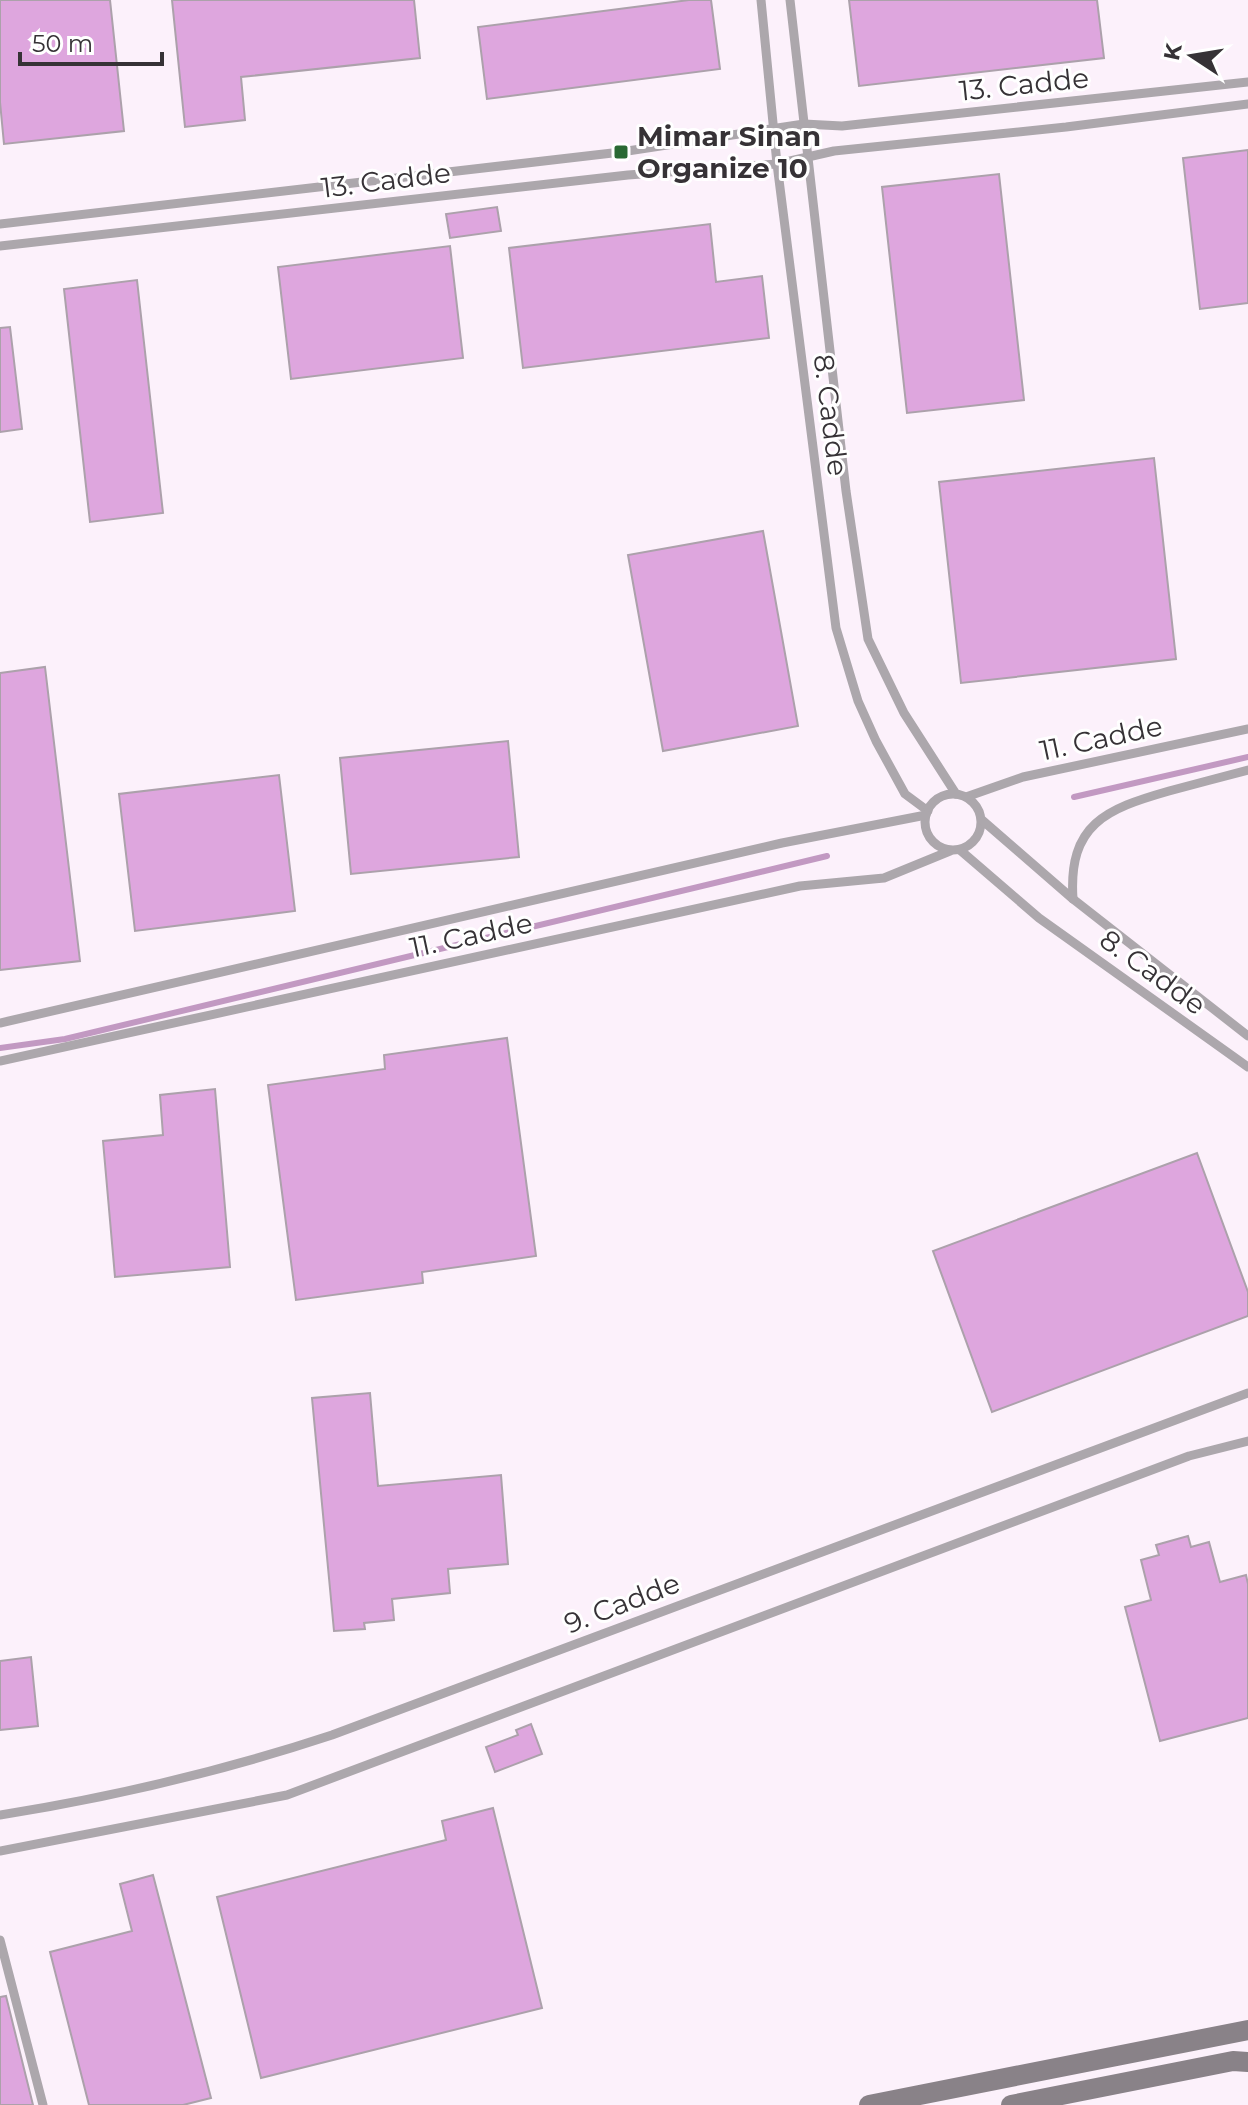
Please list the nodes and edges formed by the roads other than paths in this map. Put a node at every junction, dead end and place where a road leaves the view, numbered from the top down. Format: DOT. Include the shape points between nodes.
graph roads {
  1 [pos="761,0"];
  2 [pos="790,0"];
  3 [pos="1248,82"];
  4 [pos="1248,104"];
  5 [pos="804,124"];
  6 [pos="774,128"];
  7 [pos="808,159"];
  8 [pos="777,164"];
  9 [pos="0,224"];
  10 [pos="0,246"];
  11 [pos="1248,729"];
  12 [pos="1248,770"];
  13 [pos="961,795"];
  14 [pos="927,813"];
  15 [pos="982,820"];
  16 [pos="955,851"];
  17 [pos="1073,899"];
  18 [pos="0,1023"];
  19 [pos="1248,1036"];
  20 [pos="0,1061"];
  21 [pos="1248,1067"];
  22 [pos="1248,1393"];
  23 [pos="1248,1441"];
  24 [pos="0,1815"];
  25 [pos="0,1851"];
  26 [pos="0,1940"];
  27 [pos="1248,2030"];
  28 [pos="1248,2062"];
  29 [pos="43,2105"];
  30 [pos="869,2105"];
  31 [pos="1011,2105"];
  1 -- 6 [label="lane, 8. Cadde"];
  2 -- 5 [label="lane, 8. Cadde"];
  3 -- 5 [label="lane, 13. Cadde" via="842,126"];
  4 -- 7 [label="lane, 13. Cadde" via="834,151"];
  5 -- 6 [label="lane, 13. Cadde"];
  5 -- 7 [label="lane, 8. Cadde"];
  6 -- 8 [label="lane, 8. Cadde"];
  6 -- 9 [label="lane, 13. Cadde" via="621,152"];
  7 -- 8 [label="lane, 13. Cadde"];
  7 -- 13 [label="lane, 8. Cadde" via="868,639 904,713"];
  8 -- 10 [label="lane, 13. Cadde" via="628,175"];
  8 -- 14 [label="lane, 8. Cadde" via="836,628 876,741 905,794"];
  11 -- 13 [label="lane, 11. Cadde"];
  12 -- 17 [label="lane" via="1125,803 1102,816 1079,850"];
  13 -- 14 [label="lane" via="937,799"];
  13 -- 15 [label="lane" via="974,802"];
  14 -- 16 [label="lane" via="925,825 933,843"];
  14 -- 18 [label="lane, 11. Cadde"];
  15 -- 16 [label="lane" via="976,839"];
  15 -- 17 [label="lane, 8. Cadde"];
  16 -- 20 [label="lane, 11. Cadde" via="884,878 800,886"];
  16 -- 21 [label="lane, 8. Cadde" via="1039,918"];
  17 -- 19 [label="lane, 8. Cadde"];
  22 -- 24 [label="lane, 9. Cadde" via="332,1735 199,1776"];
  23 -- 25 [label="lane" via="1189,1456 287,1795"];
  26 -- 29 [label="lane"];
  27 -- 30 [label="street"];
  28 -- 31 [label="street"];
}
